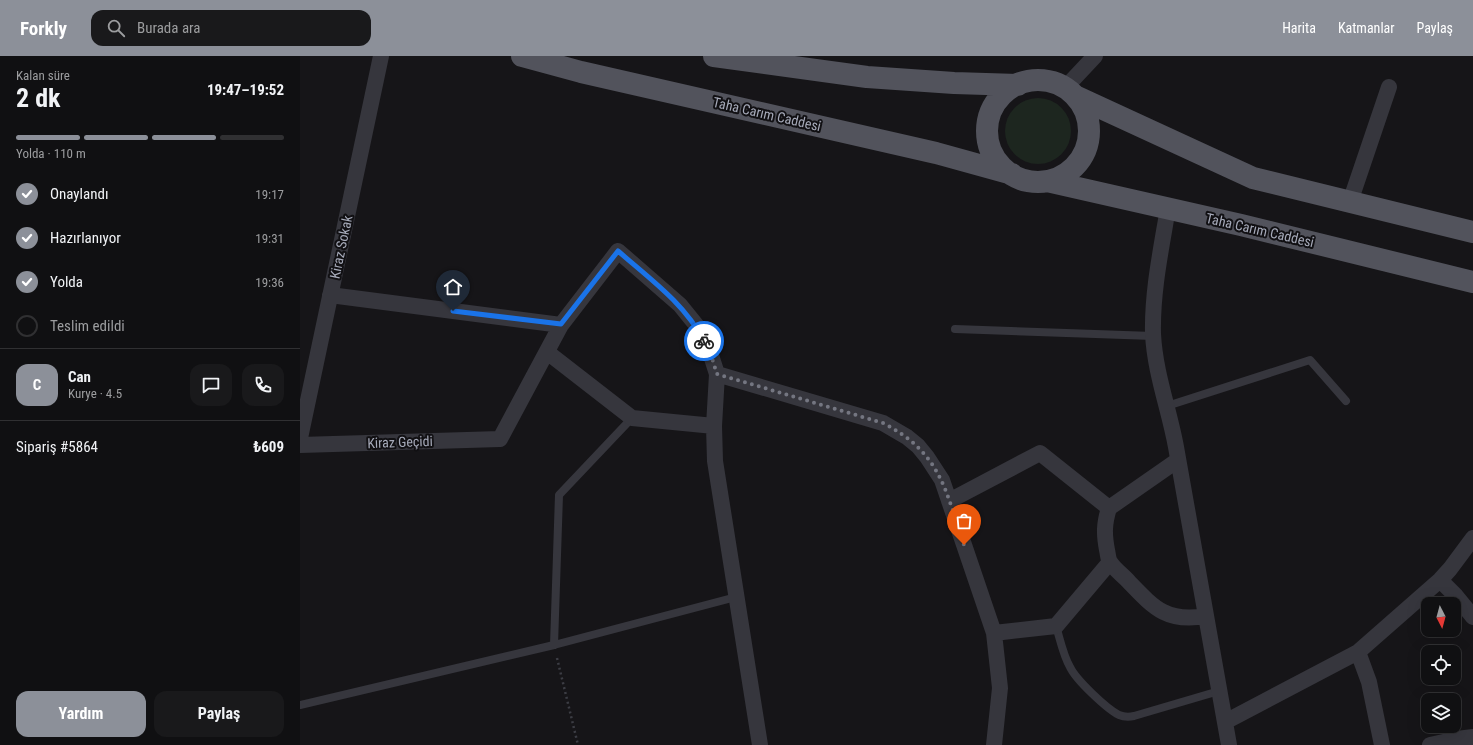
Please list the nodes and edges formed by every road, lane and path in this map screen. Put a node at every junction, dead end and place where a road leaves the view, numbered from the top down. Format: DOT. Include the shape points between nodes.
graph roads {
  1 [pos="381,56"];
  2 [pos="522,56"];
  3 [pos="714,56"];
  4 [pos="1095,56"];
  5 [pos="1018,85"];
  6 [pos="1389,87"];
  7 [pos="1070,92"];
  8 [pos="1012,174"];
  9 [pos="1047,181"];
  10 [pos="1350,202"];
  11 [pos="1168,208"];
  12 [pos="1473,232"];
  13 [pos="1473,282"];
  14 [pos="330,295"];
  15 [pos="561,324"];
  16 [pos="955,329"];
  17 [pos="1153,336"];
  18 [pos="547,352"];
  19 [pos="717,374"];
  20 [pos="1346,401"];
  21 [pos="1167,406"];
  22 [pos="632,418"];
  23 [pos="714,426"];
  24 [pos="300,438"];
  25 [pos="300,445"];
  26 [pos="1178,460"];
  27 [pos="949,501"];
  28 [pos="1109,508"];
  29 [pos="1473,538"];
  30 [pos="1110,562"];
  31 [pos="1440,580"];
  32 [pos="736,597"];
  33 [pos="1206,616"];
  34 [pos="1473,616"];
  35 [pos="1056,626"];
  36 [pos="994,633"];
  37 [pos="554,646"];
  38 [pos="1358,652"];
  39 [pos="1219,690"];
  40 [pos="300,705"];
  41 [pos="1225,722"];
  42 [pos="1473,737"];
  43 [pos="578,745"];
  44 [pos="760,745"];
  45 [pos="994,745"];
  46 [pos="1229,745"];
  47 [pos="1382,745"];
  48 [pos="1430,745"];
  1 -- 14 [label="street, Kiraz Sokak"];
  2 -- 8 [label="main road, Taha Carım Caddesi" via="581,72 936,153"];
  3 -- 5 [label="main road" via="867,77"];
  4 -- 7 [label="street"];
  5 -- 7 [label="main road" via="1042,81 1054,83"];
  5 -- 8 [label="main road" via="999,99 988,121 990,146 1002,166"];
  6 -- 10 [label="street"];
  7 -- 9 [label="main road" via="1082,105 1087,117 1088,141 1081,158 1069,171 1059,178"];
  7 -- 10 [label="main road" via="1253,178"];
  8 -- 9 [label="main road" via="1023,180"];
  9 -- 11 [label="main road, Taha Carım Caddesi"];
  10 -- 12 [label="main road"];
  11 -- 13 [label="main road, Taha Carım Caddesi"];
  11 -- 17 [label="street" via="1156,277"];
  14 -- 15 [label="street"];
  14 -- 24 [label="street, Kiraz Sokak"];
  15 -- 18 [label="street"];
  15 -- 19 [label="street" via="618,251 680,305 700,332"];
  16 -- 17 [label="lane"];
  17 -- 21 [label="street" via="1158,374"];
  18 -- 22 [label="street"];
  18 -- 25 [label="street, Kiraz Geçidi" via="500,439"];
  19 -- 23 [label="street"];
  19 -- 27 [label="street" via="883,423 896,430 928,456 942,480"];
  20 -- 21 [label="lane" via="1310,360"];
  21 -- 26 [label="street"];
  22 -- 23 [label="street"];
  22 -- 37 [label="lane" via="559,495"];
  23 -- 32 [label="street" via="715,461"];
  26 -- 28 [label="street"];
  26 -- 33 [label="street"];
  27 -- 28 [label="street" via="1040,453"];
  27 -- 36 [label="street"];
  28 -- 30 [label="street" via="1104,536"];
  29 -- 31 [label="street"];
  30 -- 33 [label="street" via="1162,612 1185,618"];
  30 -- 35 [label="street"];
  31 -- 34 [label="street"];
  31 -- 38 [label="street"];
  32 -- 37 [label="lane"];
  32 -- 44 [label="street"];
  33 -- 39 [label="street"];
  35 -- 36 [label="street"];
  35 -- 39 [label="lane" via="1067,661 1076,677 1119,715 1134,716"];
  36 -- 45 [label="street" via="1000,688"];
  37 -- 40 [label="lane"];
  37 -- 43 [label="path"];
  38 -- 41 [label="street"];
  38 -- 47 [label="street" via="1370,682"];
  39 -- 41 [label="street"];
  41 -- 46 [label="street"];
  42 -- 48 [label="street"];
}
